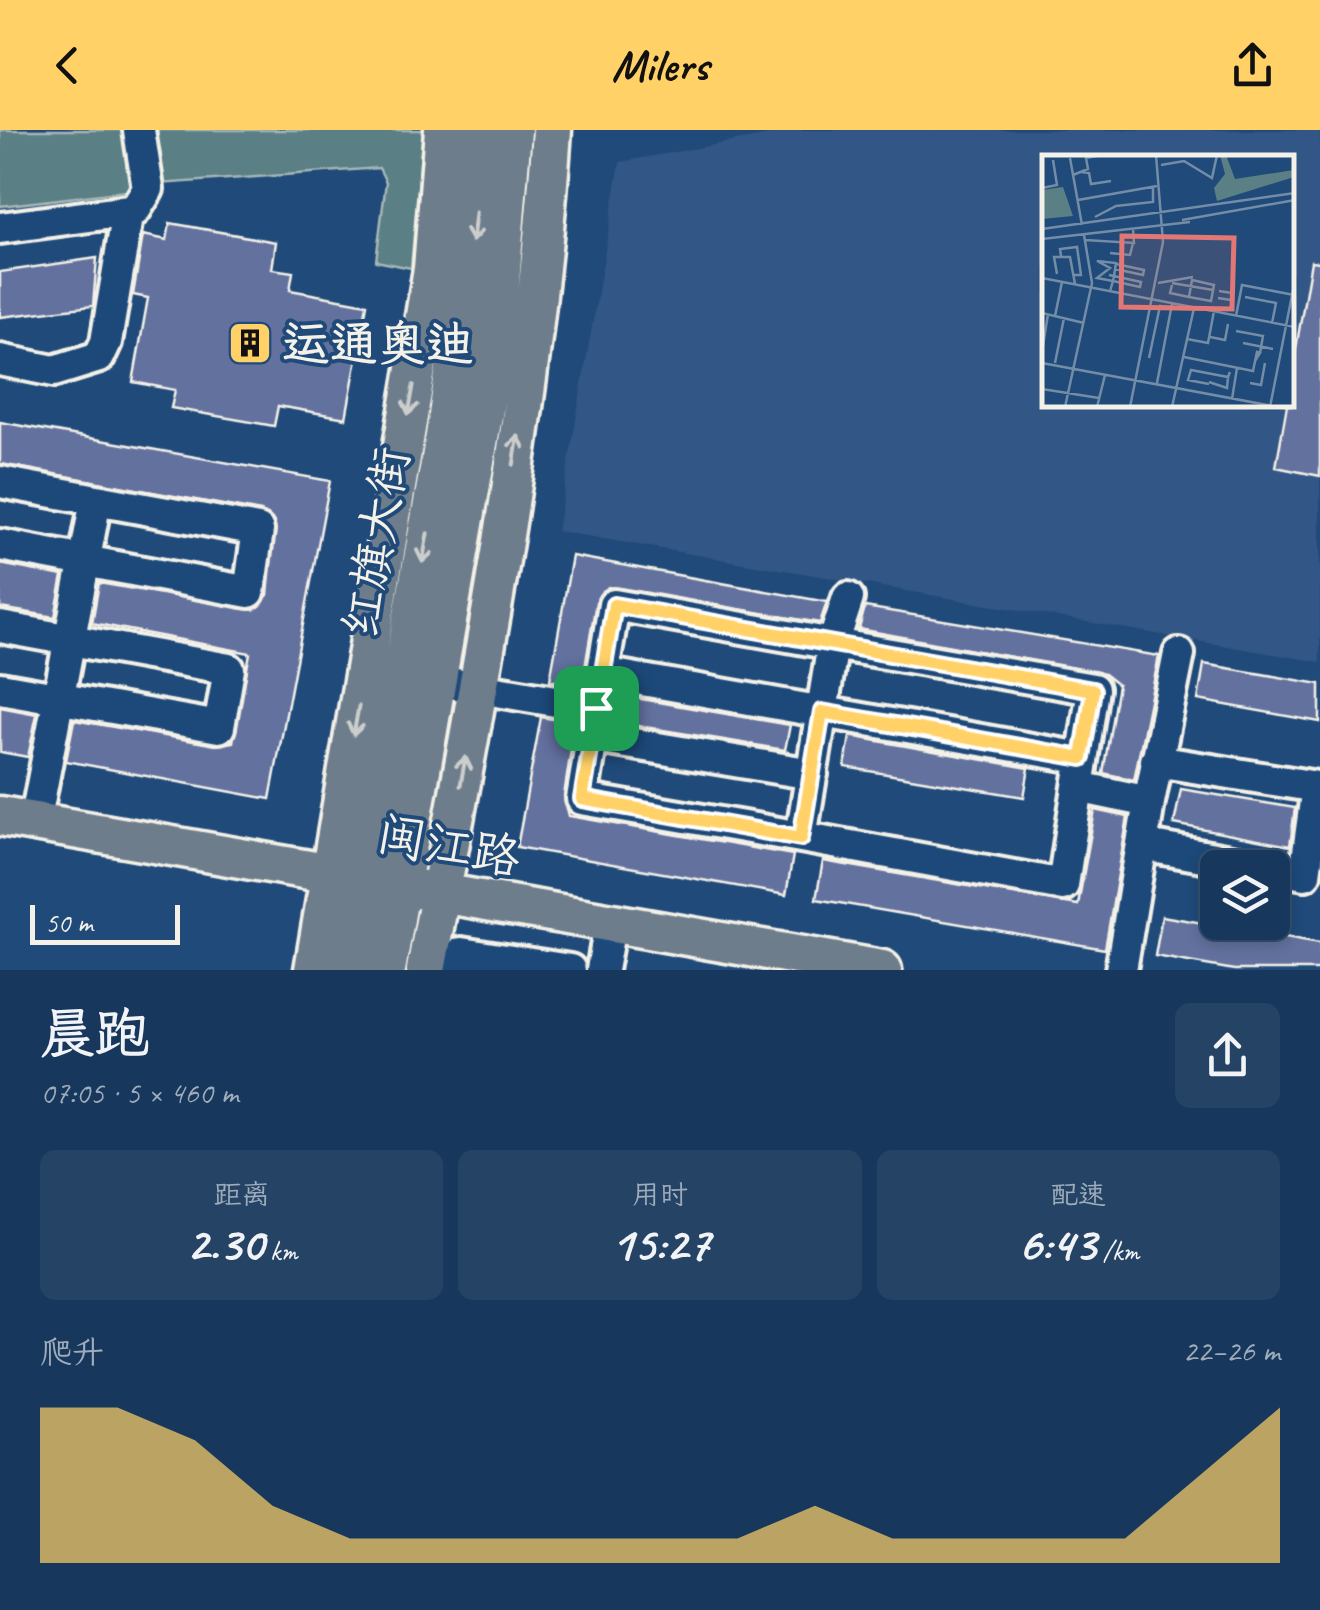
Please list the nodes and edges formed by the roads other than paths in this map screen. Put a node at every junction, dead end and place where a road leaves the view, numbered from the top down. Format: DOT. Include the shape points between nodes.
graph roads {
  1 [pos="139,130"];
  2 [pos="444,130"];
  3 [pos="481,130"];
  4 [pos="512,130"];
  5 [pos="552,130"];
  6 [pos="128,211"];
  7 [pos="0,228"];
  8 [pos="0,360"];
  9 [pos="0,482"];
  10 [pos="96,500"];
  11 [pos="0,545"];
  12 [pos="84,561"];
  13 [pos="848,598"];
  14 [pos="0,627"];
  15 [pos="70,640"];
  16 [pos="833,644"];
  17 [pos="1179,654"];
  18 [pos="603,673"];
  19 [pos="438,681"];
  20 [pos="0,688"];
  21 [pos="478,689"];
  22 [pos="58,698"];
  23 [pos="822,712"];
  24 [pos="594,723"];
  25 [pos="1156,761"];
  26 [pos="1080,773"];
  27 [pos="812,774"];
  28 [pos="1149,802"];
  29 [pos="18,820"];
  30 [pos="801,838"];
  31 [pos="0,839"];
  32 [pos="1142,845"];
  33 [pos="1200,855"];
  34 [pos="1290,872"];
  35 [pos="364,891"];
  36 [pos="439,904"];
  37 [pos="606,946"];
  38 [pos="867,969"];
  39 [pos="314,970"];
  40 [pos="350,970"];
  41 [pos="386,970"];
  42 [pos="426,970"];
  43 [pos="458,970"];
  44 [pos="570,970"];
  45 [pos="756,970"];
  46 [pos="1121,970"];
  1 -- 6 [label="street" via="148,189 136,210"];
  2 -- 35 [label="main road, 红旗大街, one-way"];
  3 -- 35 [label="main road, 红旗大街, one-way" via="466,301"];
  4 -- 19 [label="main road, 红旗大街" via="495,346"];
  21 -- 5 [label="main road, one-way" via="532,348"];
  6 -- 7 [label="street"];
  6 -- 8 [label="street" via="99,358 54,371"];
  9 -- 10 [label="street"];
  10 -- 12 [label="street"];
  10 -- 12 [label="street" via="258,530 249,592"];
  11 -- 12 [label="street"];
  12 -- 15 [label="street"];
  13 -- 16 [label="street"];
  14 -- 15 [label="street"];
  15 -- 22 [label="street"];
  15 -- 22 [label="street" via="228,668 220,727"];
  16 -- 18 [label="street" via="614,605"];
  16 -- 23 [label="street"];
  16 -- 26 [label="street" via="1093,690"];
  17 -- 25 [label="street"];
  18 -- 23 [label="street"];
  18 -- 24 [label="street"];
  19 -- 21 [label="street"];
  19 -- 35 [label="main road, 红旗大街"];
  20 -- 22 [label="street"];
  21 -- 24 [label="street"];
  36 -- 21 [label="main road, one-way"];
  22 -- 29 [label="street"];
  23 -- 26 [label="street"];
  23 -- 27 [label="street"];
  24 -- 27 [label="street"];
  24 -- 30 [label="street" via="582,799"];
  25 -- 28 [label="street"];
  25 -- 34 [label="street" via="1318,788 1304,874"];
  26 -- 28 [label="street"];
  26 -- 30 [label="street" via="1063,886"];
  27 -- 30 [label="street"];
  28 -- 32 [label="street"];
  29 -- 35 [label="main road, 闽江路"];
  31 -- 35 [label="main road, 闽江路"];
  32 -- 33 [label="street"];
  32 -- 46 [label="street"];
  35 -- 36 [label="main road, 闽江路"];
  35 -- 39 [label="main road, 红旗大街"];
  35 -- 40 [label="main road, 红旗大街"];
  35 -- 41 [label="main road, 红旗大街"];
  36 -- 37 [label="main road, 闽江路"];
  36 -- 42 [label="main road"];
  37 -- 38 [label="main road, 闽江路"];
  37 -- 45 [label="main road, 闽江路"];
  43 -- 44 [label="street" via="462,953"];
}
